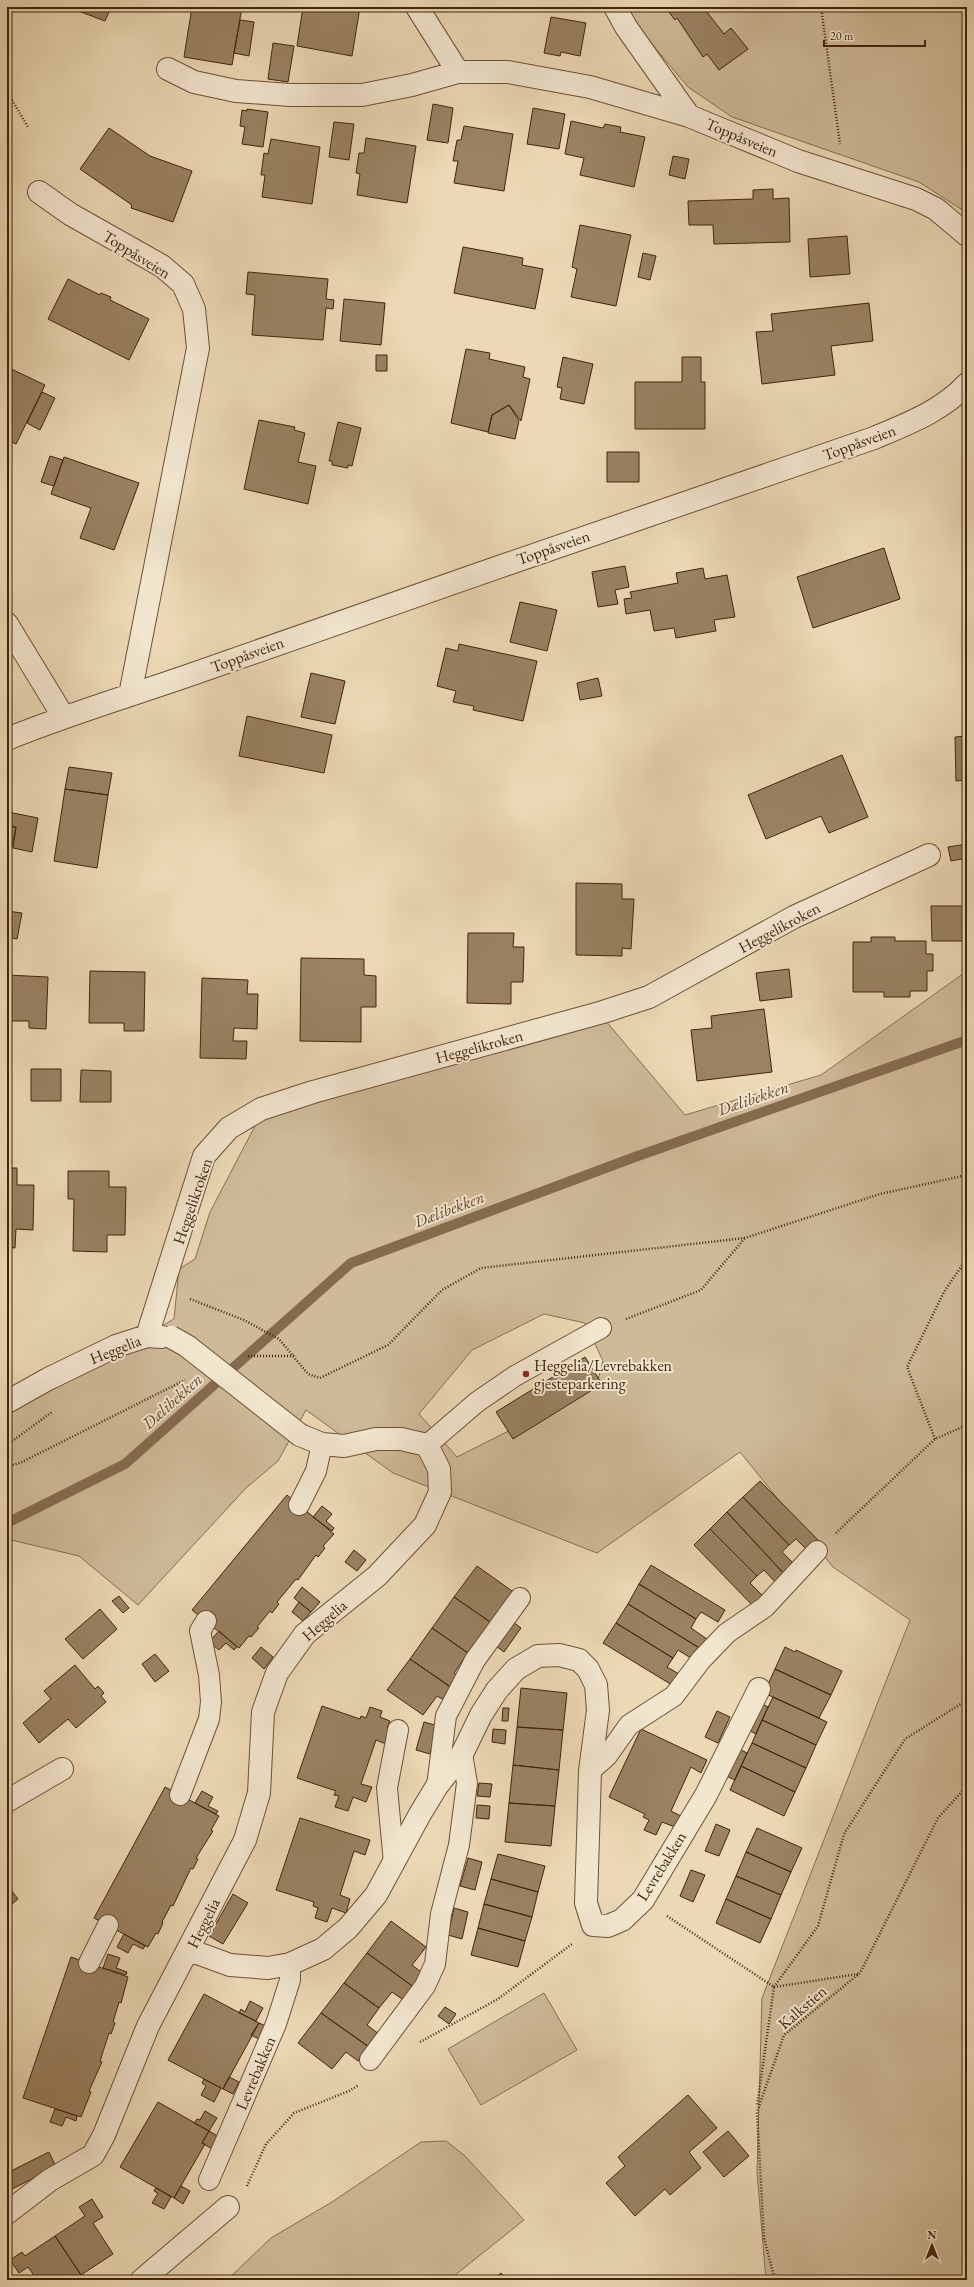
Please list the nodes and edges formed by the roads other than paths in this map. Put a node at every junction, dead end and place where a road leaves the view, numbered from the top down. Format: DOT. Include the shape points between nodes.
graph roads {
  1 [pos="417,7"];
  2 [pos="615,7"];
  3 [pos="168,68"];
  4 [pos="458,72"];
  5 [pos="689,116"];
  6 [pos="39,192"];
  7 [pos="967,235"];
  8 [pos="967,384"];
  9 [pos="7,624"];
  10 [pos="130,695"];
  11 [pos="63,716"];
  12 [pos="7,739"];
  13 [pos="929,855"];
  14 [pos="601,1328"];
  15 [pos="147,1336"];
  16 [pos="7,1402"];
  17 [pos="322,1444"];
  18 [pos="427,1445"];
  19 [pos="299,1505"];
  20 [pos="817,1551"];
  21 [pos="520,1598"];
  22 [pos="206,1620"];
  23 [pos="759,1689"];
  24 [pos="398,1730"];
  25 [pos="462,1754"];
  26 [pos="62,1769"];
  27 [pos="590,1771"];
  28 [pos="437,1786"];
  29 [pos="180,1795"];
  30 [pos="7,1801"];
  31 [pos="394,1863"];
  32 [pos="108,1925"];
  33 [pos="189,1950"];
  34 [pos="89,1963"];
  35 [pos="290,1964"];
  36 [pos="370,2060"];
  37 [pos="209,2180"];
  38 [pos="228,2207"];
  39 [pos="7,2213"];
  40 [pos="142,2280"];
  1 -- 4 [label="street"];
  2 -- 5 [label="street, Toppåsveien" via="626,27"];
  3 -- 4 [label="street, Toppåsveien" via="194,82 236,91 290,95 362,94 412,85"];
  4 -- 5 [label="street, Toppåsveien" via="508,72 590,87"];
  5 -- 7 [label="street, Toppåsveien" via="798,161 916,198 936,209"];
  6 -- 10 [label="street, Toppåsveien" via="70,214 162,266 183,284 194,309 198,348"];
  8 -- 10 [label="street, Toppåsveien" via="956,395 919,419 874,438 360,613"];
  9 -- 11 [label="street"];
  10 -- 11 [label="street, Toppåsveien"];
  11 -- 12 [label="street, Toppåsveien"];
  13 -- 15 [label="street, Heggelikroken" via="794,917 649,997 313,1092 261,1109 229,1128 204,1156"];
  14 -- 18 [label="lane" via="515,1376 477,1402"];
  15 -- 16 [label="street, Heggelia" via="109,1349"];
  15 -- 17 [label="street, Heggelia, bridge" via="171,1337 187,1346 300,1435"];
  17 -- 18 [label="street, Heggelia" via="344,1446 376,1438 401,1438"];
  17 -- 19 [label="lane" via="316,1471"];
  18 -- 33 [label="street, Heggelia" via="438,1469 440,1492 425,1525 377,1576 305,1634 277,1672 263,1712 259,1793 245,1840"];
  20 -- 27 [label="lane" via="765,1607 727,1633 701,1660 674,1696 629,1725 607,1756"];
  21 -- 28 [label="lane" via="475,1660 446,1716"];
  22 -- 29 [label="lane" via="200,1631 212,1702 209,1719"];
  23 -- 27 [label="street, Levrebakken" via="706,1795 643,1900 622,1920 608,1926 593,1925 586,1903"];
  24 -- 31 [label="lane" via="387,1788"];
  25 -- 27 [label="street" via="497,1690 516,1669 538,1656 559,1655 579,1660 588,1669 596,1685 598,1710"];
  25 -- 28 [label="street"];
  25 -- 36 [label="lane" via="467,1783 459,1846 441,1914 435,1964 426,1986"];
  26 -- 30 [label="street"];
  28 -- 31 [label="street"];
  31 -- 35 [label="street" via="376,1895 348,1928 323,1949"];
  32 -- 34 [label="lane"];
  33 -- 35 [label="street" via="230,1965 268,1968"];
  33 -- 39 [label="street, Heggelia" via="148,2026 104,2135 92,2155 50,2180"];
  35 -- 37 [label="lane, Levrebakken" via="290,1980 276,2024"];
  38 -- 40 [label="street"];
}
